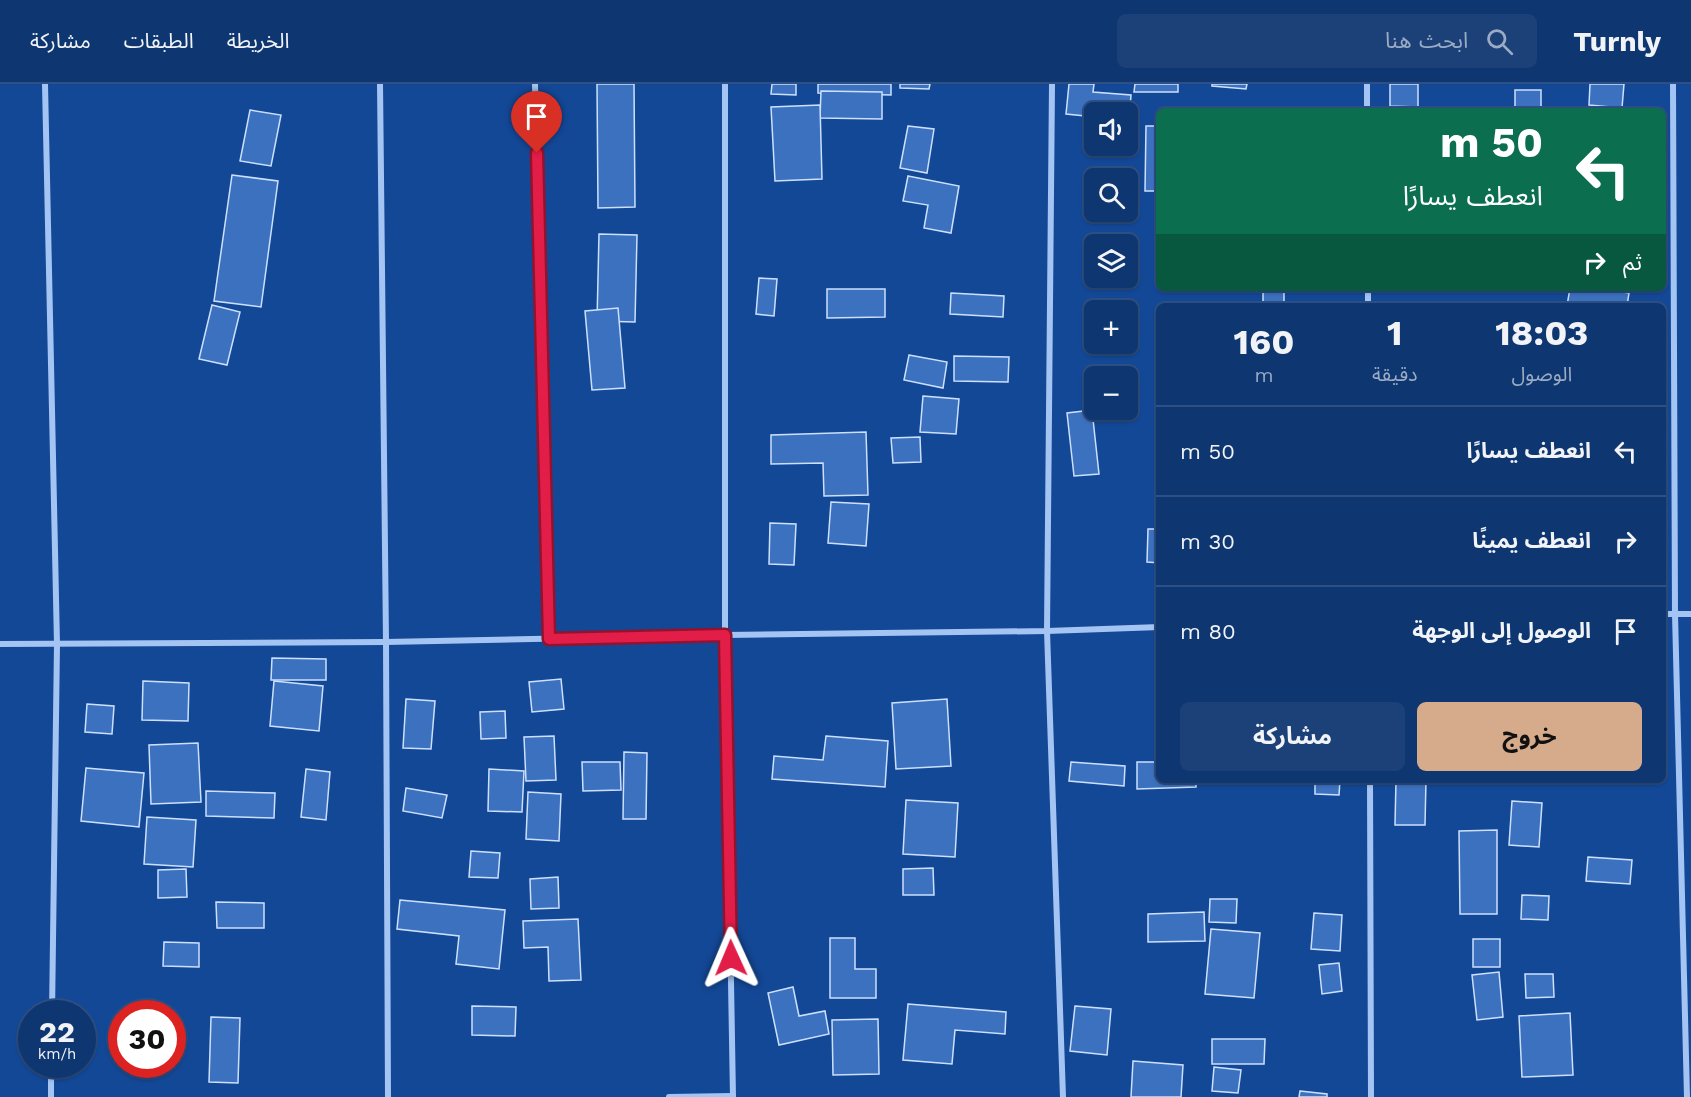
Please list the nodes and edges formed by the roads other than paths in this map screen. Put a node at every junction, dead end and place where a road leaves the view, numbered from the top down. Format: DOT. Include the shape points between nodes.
graph roads {
  1 [pos="45,84"];
  2 [pos="380,84"];
  3 [pos="535,84"];
  4 [pos="725,84"];
  5 [pos="1052,84"];
  6 [pos="1367,84"];
  7 [pos="1673,84"];
  8 [pos="1367,108"];
  9 [pos="1666,614"];
  10 [pos="1675,614"];
  11 [pos="1691,614"];
  12 [pos="1156,627"];
  13 [pos="1047,631"];
  14 [pos="725,635"];
  15 [pos="549,639"];
  16 [pos="386,642"];
  17 [pos="0,644"];
  18 [pos="57,644"];
  19 [pos="1370,783"];
  20 [pos="52,1000"];
  21 [pos="51,1078"];
  22 [pos="51,1097"];
  23 [pos="387,1097"];
  24 [pos="669,1097"];
  25 [pos="733,1097"];
  26 [pos="1063,1097"];
  27 [pos="1371,1097"];
  28 [pos="1687,1097"];
  1 -- 18 [label="street"];
  2 -- 16 [label="street"];
  3 -- 15 [label="street"];
  4 -- 14 [label="street"];
  5 -- 13 [label="street"];
  6 -- 8 [label="street"];
  7 -- 10 [label="street"];
  9 -- 10 [label="street"];
  10 -- 11 [label="street"];
  10 -- 28 [label="street"];
  12 -- 13 [label="street"];
  13 -- 14 [label="street"];
  13 -- 26 [label="street"];
  14 -- 15 [label="street"];
  14 -- 25 [label="street"];
  15 -- 16 [label="street"];
  16 -- 18 [label="street"];
  16 -- 23 [label="street"];
  17 -- 18 [label="street"];
  18 -- 20 [label="street"];
  19 -- 27 [label="street"];
  21 -- 22 [label="street"];
  24 -- 25 [label="street"];
}
